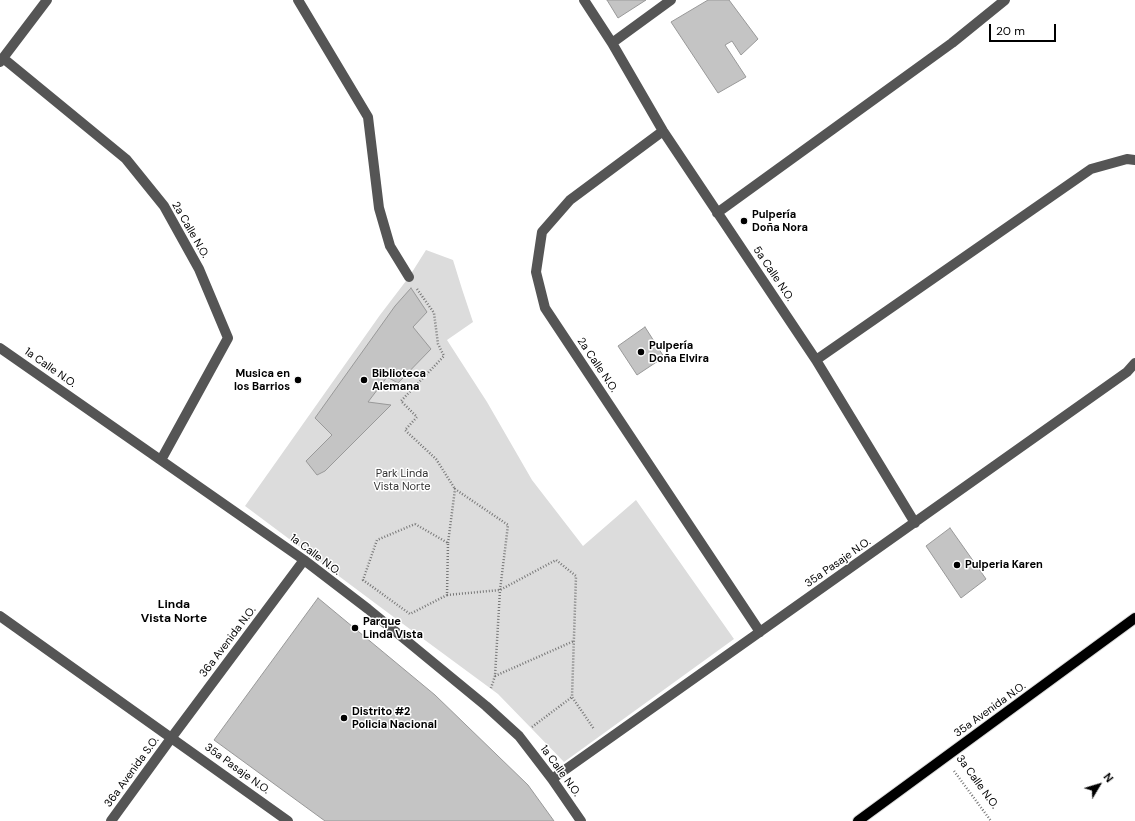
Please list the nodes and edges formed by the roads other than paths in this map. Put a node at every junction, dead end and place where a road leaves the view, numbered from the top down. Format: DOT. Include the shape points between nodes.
graph roads {
  1 [pos="47,0"];
  2 [pos="298,0"];
  3 [pos="584,0"];
  4 [pos="671,0"];
  5 [pos="1006,0"];
  6 [pos="612,43"];
  7 [pos="1,60"];
  8 [pos="663,131"];
  9 [pos="1135,160"];
  10 [pos="718,213"];
  11 [pos="409,277"];
  12 [pos="0,348"];
  13 [pos="816,360"];
  14 [pos="1135,363"];
  15 [pos="161,460"];
  16 [pos="915,523"];
  17 [pos="304,560"];
  18 [pos="0,616"];
  19 [pos="1135,618"];
  20 [pos="760,632"];
  21 [pos="172,738"];
  22 [pos="552,780"];
  23 [pos="112,821"];
  24 [pos="288,821"];
  25 [pos="581,821"];
  26 [pos="858,821"];
  1 -- 7 [label="street"];
  2 -- 11 [label="street" via="368,117 379,208 390,246"];
  3 -- 6 [label="street, 5a Calle N.O."];
  4 -- 6 [label="street"];
  5 -- 10 [label="street" via="952,43"];
  6 -- 8 [label="street, 5a Calle N.O."];
  7 -- 15 [label="street, 2a Calle N.O." via="126,159 164,206 199,269 228,338"];
  8 -- 10 [label="street, 5a Calle N.O."];
  8 -- 20 [label="street, 2a Calle N.O." via="570,200 542,232 536,272 545,308"];
  9 -- 13 [label="street" via="1127,159 1091,169"];
  10 -- 13 [label="street, 5a Calle N.O."];
  12 -- 15 [label="street, 1a Calle N.O."];
  13 -- 16 [label="street, 5a Calle N.O."];
  14 -- 16 [label="street, 35a Pasaje N.O." via="1127,372"];
  15 -- 17 [label="street, 1a Calle N.O."];
  16 -- 20 [label="street, 35a Pasaje N.O."];
  17 -- 21 [label="street, 36a Avenida N.O."];
  17 -- 22 [label="street, 1a Calle N.O." via="486,706 519,736"];
  18 -- 21 [label="street, 35a Pasaje N.O."];
  19 -- 26 [label="main road, 35a Avenida N.O."];
  20 -- 22 [label="street, 35a Pasaje N.O."];
  21 -- 23 [label="street, 36a Avenida S.O."];
  21 -- 24 [label="street, 35a Pasaje N.O."];
  22 -- 25 [label="street, 1a Calle N.O."];
}
